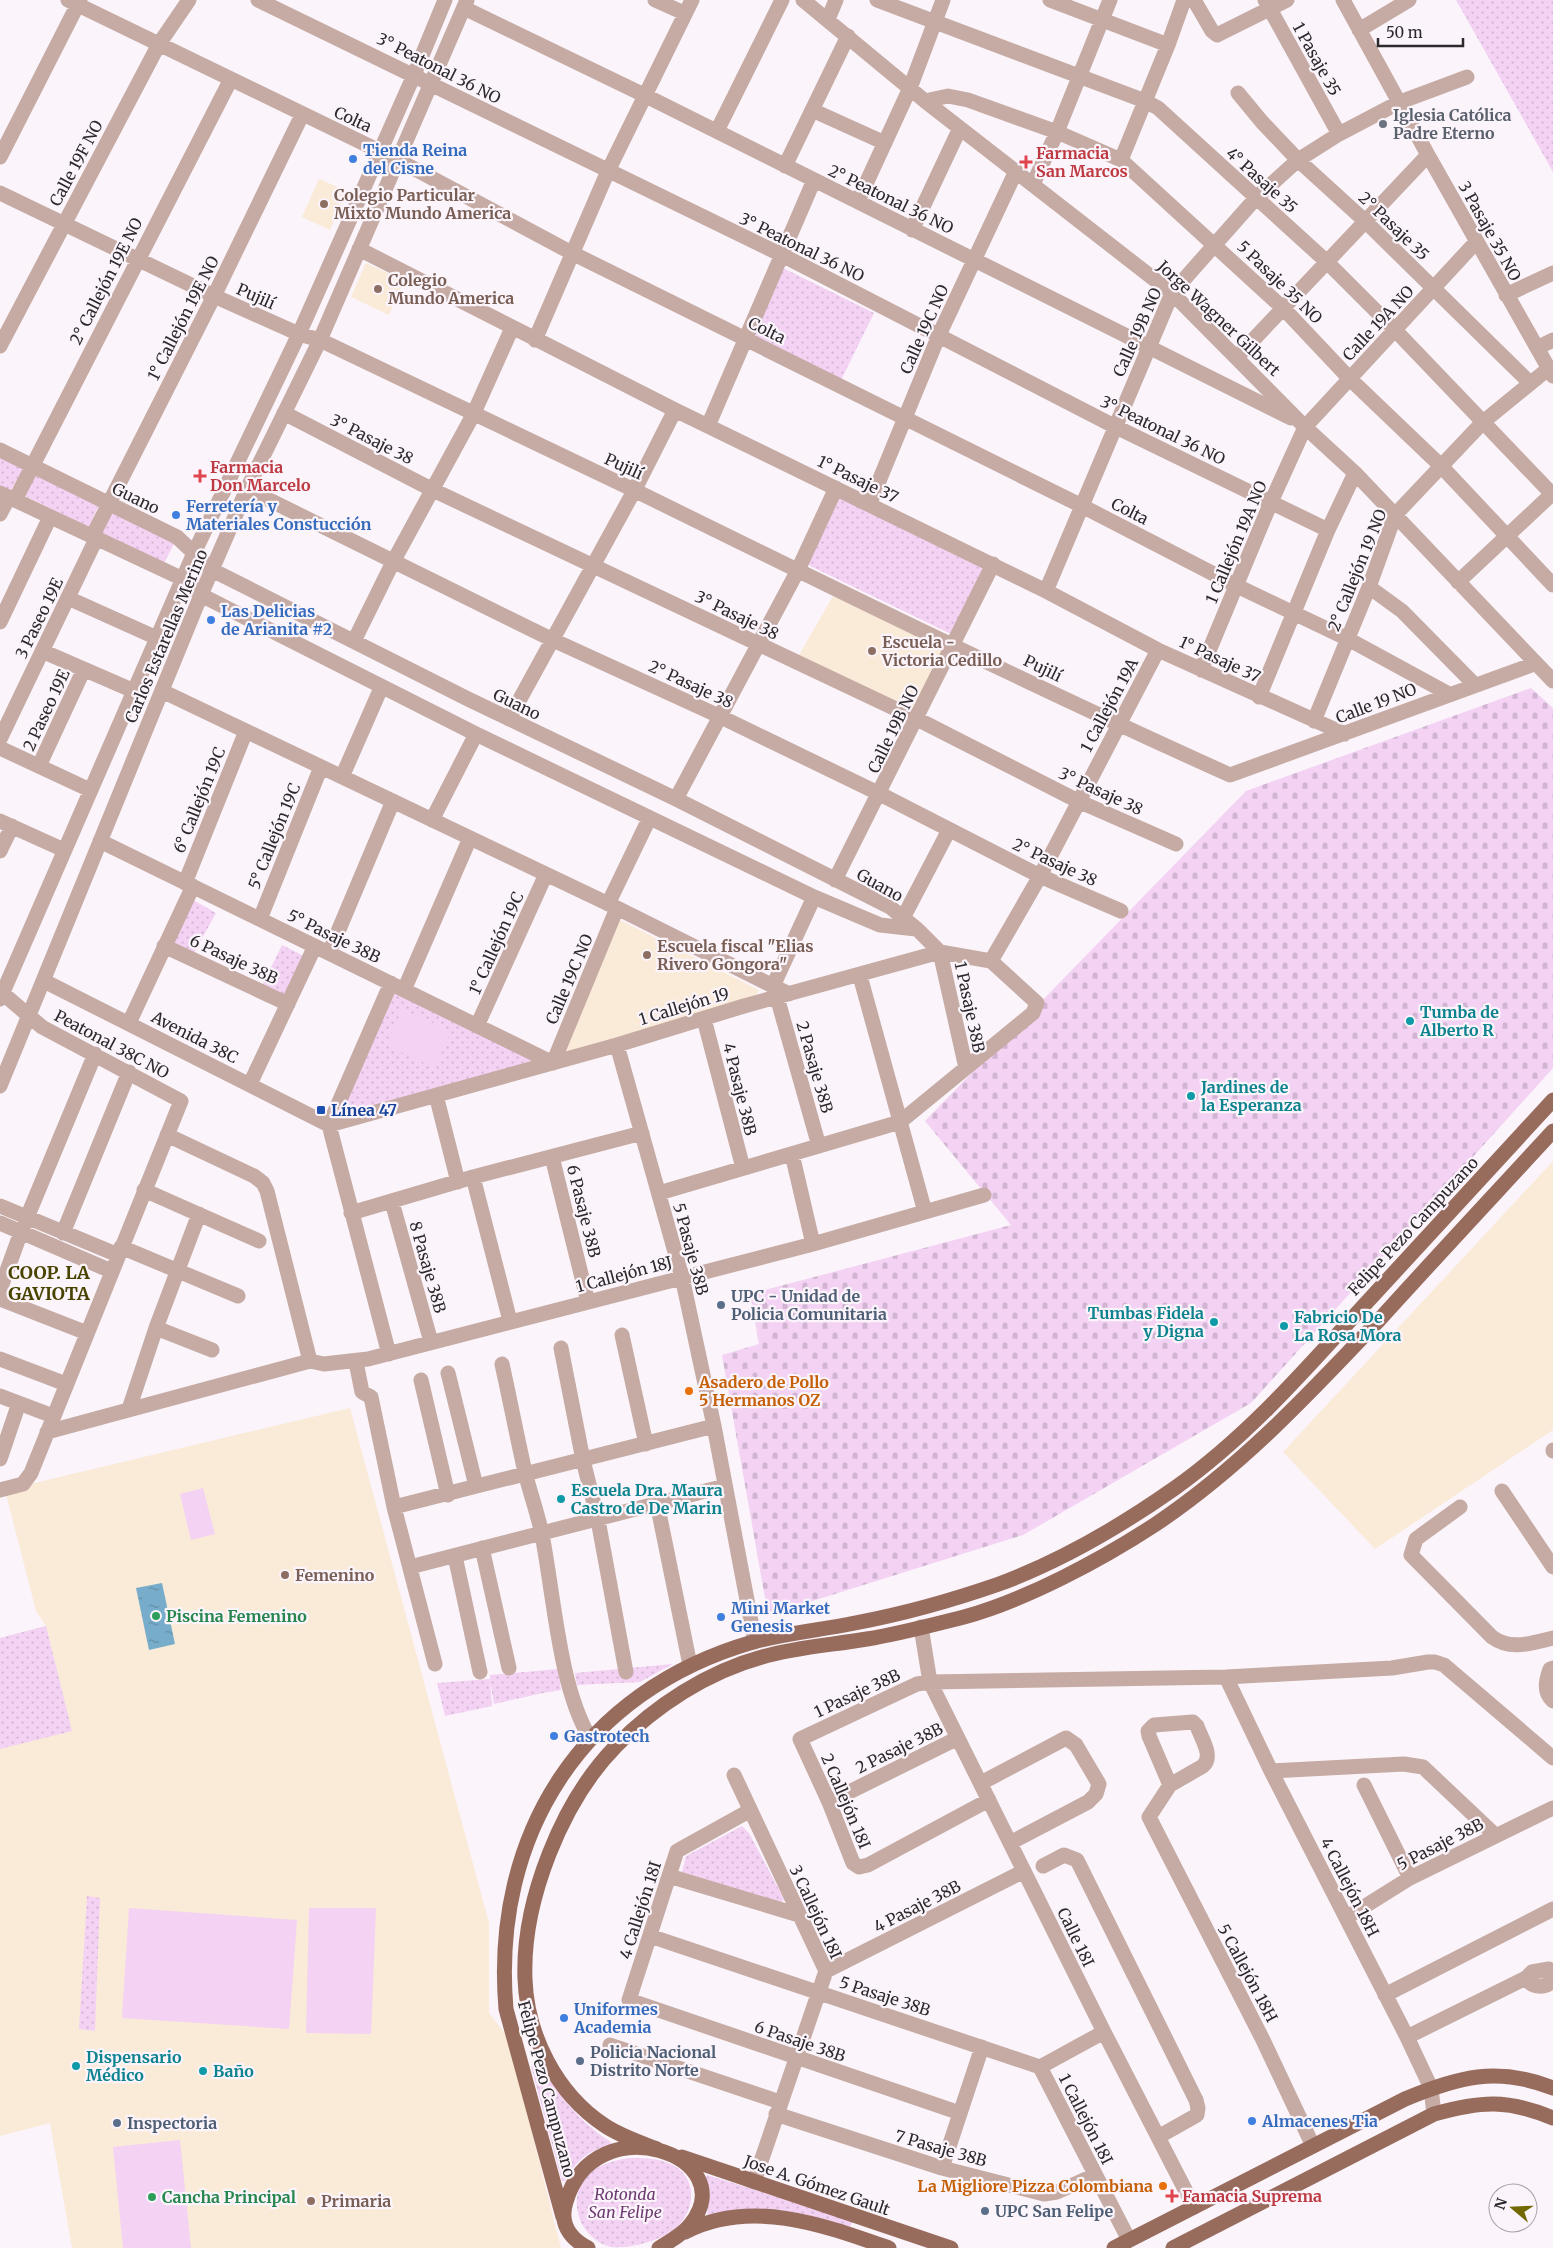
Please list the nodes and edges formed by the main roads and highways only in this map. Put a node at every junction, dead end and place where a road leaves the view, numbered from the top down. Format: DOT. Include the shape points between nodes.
graph roads {
  1 [pos="1553,1100"];
  2 [pos="1553,1131"];
  3 [pos="1553,2088"];
  4 [pos="1553,2118"];
  5 [pos="657,2149"];
  6 [pos="672,2154"];
  7 [pos="564,2222"];
  8 [pos="679,2235"];
  9 [pos="572,2248"];
  10 [pos="588,2248"];
  11 [pos="659,2248"];
  12 [pos="889,2248"];
  13 [pos="952,2248"];
  14 [pos="1114,2248"];
  15 [pos="1173,2248"];
  1 -- 7 [label="main road, Felipe Pezo Campuzano" via="1286,1391 1237,1439 1177,1487 1120,1524 1042,1566 997,1584 877,1619 755,1642 690,1665 636,1697 590,1738 551,1792 538,1820 515,1884 505,1937 506,2009"];
  2 -- 5 [label="main road, Felipe Pezo Campuzano" via="1307,1397 1225,1472 1156,1523 1078,1569 1000,1606 868,1639 760,1657 692,1687 641,1723 613,1749 590,1778 567,1817 541,1874 529,1924 526,2001 539,2046 562,2083 590,2114 622,2135"];
  3 -- 14 [label="main road" via="1516,2078 1493,2076 1467,2077 1431,2088"];
  4 -- 15 [label="main road" via="1512,2105 1492,2103 1471,2104 1434,2114"];
  5 -- 6 [label="main road, Jose A. Gómez Gault"];
  5 -- 7 [label="main road" via="611,2151 587,2164 572,2184"];
  6 -- 8 [label="main road" via="688,2164 700,2180 702,2189 695,2218"];
  6 -- 13 [label="main road, Jose A. Gómez Gault"];
  7 -- 9 [label="main road"];
  7 -- 10 [label="main road" via="578,2242"];
  8 -- 11 [label="main road"];
  8 -- 12 [label="main road" via="709,2222 743,2216 777,2216"];
}
